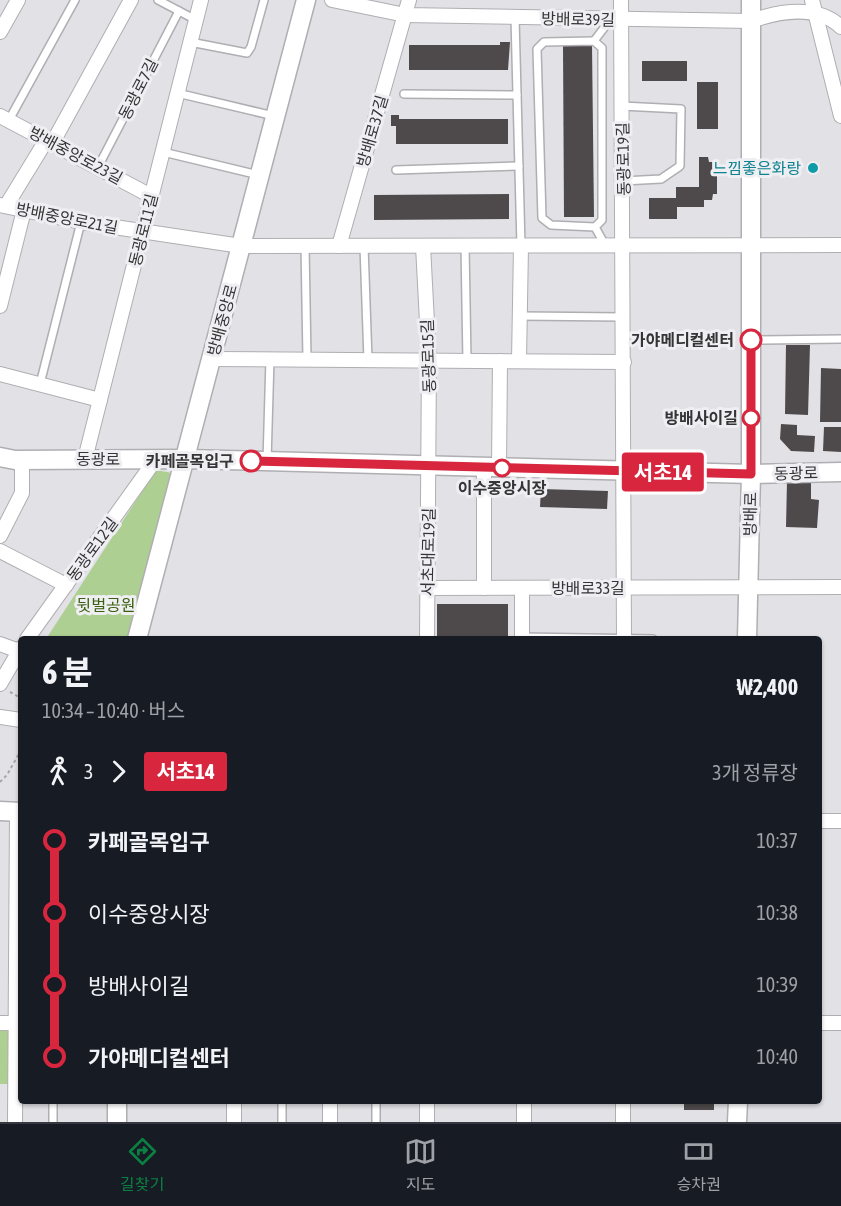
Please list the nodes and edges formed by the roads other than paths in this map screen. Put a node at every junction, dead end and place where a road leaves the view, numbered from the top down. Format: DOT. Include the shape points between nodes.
graph roads {
  1 [pos="18,0"];
  2 [pos="75,0"];
  3 [pos="131,0"];
  4 [pos="158,0"];
  5 [pos="201,0"];
  6 [pos="264,0"];
  7 [pos="306,0"];
  8 [pos="332,0"];
  9 [pos="409,0"];
  10 [pos="621,0"];
  11 [pos="750,0"];
  12 [pos="813,6"];
  13 [pos="179,11"];
  14 [pos="405,15"];
  15 [pos="515,18"];
  16 [pos="196,20"];
  17 [pos="616,20"];
  18 [pos="750,21"];
  19 [pos="841,27"];
  20 [pos="0,32"];
  21 [pos="594,41"];
  22 [pos="190,42"];
  23 [pos="837,88"];
  24 [pos="177,93"];
  25 [pos="404,94"];
  26 [pos="517,95"];
  27 [pos="622,106"];
  28 [pos="275,116"];
  29 [pos="841,116"];
  30 [pos="4,118"];
  31 [pos="50,141"];
  32 [pos="163,152"];
  33 [pos="519,166"];
  34 [pos="98,167"];
  35 [pos="396,170"];
  36 [pos="260,175"];
  37 [pos="623,180"];
  38 [pos="152,196"];
  39 [pos="3,206"];
  40 [pos="24,210"];
  41 [pos="81,222"];
  42 [pos="595,227"];
  43 [pos="142,232"];
  44 [pos="605,245"];
  45 [pos="624,245"];
  46 [pos="751,245"];
  47 [pos="841,245"];
  48 [pos="241,246"];
  49 [pos="305,246"];
  50 [pos="339,246"];
  51 [pos="364,246"];
  52 [pos="423,246"];
  53 [pos="465,246"];
  54 [pos="521,246"];
  55 [pos="0,306"];
  56 [pos="520,316"];
  57 [pos="624,317"];
  58 [pos="841,339"];
  59 [pos="751,340"];
  60 [pos="212,358"];
  61 [pos="270,359"];
  62 [pos="307,359"];
  63 [pos="368,360"];
  64 [pos="429,360"];
  65 [pos="467,361"];
  66 [pos="500,361"];
  67 [pos="519,361"];
  68 [pos="624,362"];
  69 [pos="0,374"];
  70 [pos="40,384"];
  71 [pos="100,399"];
  72 [pos="0,457"];
  73 [pos="85,459"];
  74 [pos="156,459"];
  75 [pos="186,459"];
  76 [pos="22,460"];
  77 [pos="267,461"];
  78 [pos="429,466"];
  79 [pos="492,467"];
  80 [pos="624,471"];
  81 [pos="841,472"];
  82 [pos="751,474"];
  83 [pos="0,536"];
  84 [pos="0,550"];
  85 [pos="66,585"];
  86 [pos="841,586"];
  87 [pos="748,587"];
  88 [pos="427,588"];
  89 [pos="484,588"];
  90 [pos="522,588"];
  91 [pos="624,588"];
  92 [pos="29,636"];
  93 [pos="138,636"];
  94 [pos="427,636"];
  95 [pos="522,636"];
  96 [pos="624,636"];
  97 [pos="747,636"];
  98 [pos="0,644"];
  99 [pos="18,648"];
  100 [pos="18,652"];
  101 [pos="0,684"];
  102 [pos="0,717"];
  103 [pos="18,720"];
  104 [pos="13,811"];
  105 [pos="822,821"];
  106 [pos="841,821"];
  107 [pos="18,874"];
  108 [pos="0,1023"];
  109 [pos="18,1023"];
  110 [pos="822,1023"];
  111 [pos="841,1023"];
  112 [pos="18,1048"];
  113 [pos="53,1104"];
  114 [pos="117,1104"];
  115 [pos="234,1104"];
  116 [pos="282,1104"];
  117 [pos="330,1104"];
  118 [pos="376,1104"];
  119 [pos="427,1104"];
  120 [pos="524,1104"];
  121 [pos="623,1104"];
  122 [pos="738,1104"];
  123 [pos="15,1122"];
  124 [pos="53,1122"];
  125 [pos="117,1122"];
  126 [pos="234,1122"];
  127 [pos="282,1122"];
  128 [pos="330,1122"];
  129 [pos="376,1122"];
  130 [pos="427,1122"];
  131 [pos="524,1122"];
  132 [pos="623,1122"];
  133 [pos="737,1122"];
  1 -- 20 [label="street"];
  2 -- 30 [label="lane"];
  3 -- 31 [label="street"];
  4 -- 13 [label="lane"];
  5 -- 16 [label="street, 동광로11길"];
  6 -- 22 [label="lane" via="247,53"];
  7 -- 28 [label="street, 방배중앙로"];
  8 -- 14 [label="street, 방배로39길"];
  9 -- 14 [label="street"];
  10 -- 17 [label="street, 동광로19길"];
  11 -- 18 [label="street, 방배로"];
  12 -- 18 [label="street, 방배로39길"];
  12 -- 19 [label="street"];
  12 -- 23 [label="street"];
  13 -- 16 [label="lane"];
  13 -- 34 [label="lane, 동광로7길"];
  14 -- 15 [label="street, 방배로39길"];
  14 -- 50 [label="street, 방배로37길"];
  15 -- 17 [label="street, 방배로39길"];
  15 -- 26 [label="lane"];
  16 -- 22 [label="street, 동광로11길"];
  17 -- 18 [label="street, 방배로39길"];
  17 -- 21 [label="lane"];
  17 -- 27 [label="street, 동광로19길"];
  18 -- 46 [label="street, 방배로"];
  21 -- 42 [label="lane" via="603,48 602,220"];
  21 -- 42 [label="lane" via="544,42 537,49 542,218 551,225"];
  22 -- 24 [label="street, 동광로11길"];
  23 -- 29 [label="street"];
  24 -- 28 [label="lane"];
  24 -- 32 [label="street, 동광로11길"];
  25 -- 26 [label="lane"];
  26 -- 33 [label="lane"];
  27 -- 37 [label="street, 동광로19길"];
  27 -- 37 [label="lane" via="681,109 680,166 661,179"];
  28 -- 36 [label="street, 방배중앙로"];
  30 -- 31 [label="street, 방배중앙로23길"];
  31 -- 34 [label="street, 방배중앙로23길"];
  31 -- 39 [label="street"];
  32 -- 36 [label="lane"];
  32 -- 38 [label="street, 동광로11길"];
  33 -- 35 [label="lane"];
  33 -- 54 [label="lane"];
  34 -- 38 [label="street, 방배중앙로23길"];
  36 -- 48 [label="street, 방배중앙로"];
  37 -- 45 [label="street, 동광로19길"];
  38 -- 43 [label="street, 동광로11길"];
  39 -- 40 [label="street, 방배중앙로21길"];
  40 -- 41 [label="street, 방배중앙로21길"];
  40 -- 55 [label="street"];
  41 -- 43 [label="street, 방배중앙로21길"];
  41 -- 70 [label="lane"];
  42 -- 44 [label="lane"];
  43 -- 48 [label="street, 방배중앙로21길"];
  43 -- 71 [label="street, 동광로11길"];
  44 -- 45 [label="street"];
  44 -- 54 [label="street"];
  45 -- 46 [label="street"];
  45 -- 57 [label="street, 동광로19길"];
  46 -- 47 [label="street"];
  46 -- 59 [label="street, 방배로"];
  48 -- 49 [label="street"];
  48 -- 60 [label="street, 방배중앙로"];
  49 -- 50 [label="street"];
  49 -- 62 [label="lane"];
  50 -- 51 [label="street"];
  51 -- 52 [label="street"];
  51 -- 63 [label="lane"];
  52 -- 53 [label="street"];
  52 -- 64 [label="street, 동광로15길"];
  53 -- 54 [label="street"];
  53 -- 65 [label="lane"];
  54 -- 56 [label="street"];
  56 -- 57 [label="lane"];
  56 -- 67 [label="street"];
  57 -- 68 [label="street, 동광로19길"];
  58 -- 59 [label="lane"];
  59 -- 82 [label="street, 방배로"];
  60 -- 61 [label="street"];
  60 -- 75 [label="street, 방배중앙로"];
  61 -- 62 [label="street"];
  61 -- 77 [label="lane"];
  62 -- 63 [label="street"];
  63 -- 64 [label="street"];
  64 -- 65 [label="street"];
  64 -- 78 [label="street, 동광로15길"];
  65 -- 66 [label="street"];
  66 -- 67 [label="street"];
  66 -- 79 [label="street"];
  67 -- 68 [label="street"];
  68 -- 80 [label="street, 동광로19길"];
  69 -- 70 [label="street"];
  70 -- 71 [label="street"];
  71 -- 73 [label="street, 동광로11길"];
  72 -- 76 [label="street, 동광로"];
  73 -- 74 [label="street, 동광로"];
  73 -- 76 [label="street, 동광로"];
  74 -- 75 [label="street, 동광로"];
  74 -- 85 [label="street, 동광로12길"];
  75 -- 77 [label="street, 동광로"];
  75 -- 93 [label="street, 방배중앙로"];
  76 -- 83 [label="street" via="22,493"];
  77 -- 78 [label="street, 동광로"];
  78 -- 79 [label="street, 동광로"];
  78 -- 88 [label="street, 서초대로19길"];
  79 -- 80 [label="street, 동광로"];
  79 -- 89 [label="street"];
  80 -- 82 [label="street, 동광로"];
  80 -- 91 [label="street, 동광로19길"];
  81 -- 82 [label="street, 동광로"];
  82 -- 87 [label="street, 방배로"];
  84 -- 85 [label="street"];
  85 -- 92 [label="street, 동광로12길"];
  86 -- 87 [label="street, 방배로33길"];
  87 -- 91 [label="street, 방배로33길"];
  87 -- 97 [label="street, 방배로"];
  88 -- 89 [label="street, 방배로33길"];
  88 -- 94 [label="street, 서초대로19길"];
  89 -- 90 [label="street, 방배로33길"];
  90 -- 91 [label="street, 방배로33길"];
  90 -- 95 [label="street"];
  91 -- 96 [label="street, 동광로19길"];
  98 -- 99 [label="street"];
  100 -- 101 [label="street"];
  102 -- 103 [label="street"];
  104 -- 107 [label="street"];
  105 -- 106 [label="street"];
  108 -- 109 [label="street"];
  110 -- 111 [label="street"];
  112 -- 123 [label="street"];
  113 -- 124 [label="lane"];
  114 -- 125 [label="street"];
  115 -- 126 [label="street"];
  116 -- 127 [label="lane"];
  117 -- 128 [label="street"];
  118 -- 129 [label="lane"];
  119 -- 130 [label="street"];
  120 -- 131 [label="street"];
  121 -- 132 [label="street"];
  122 -- 133 [label="street"];
}
